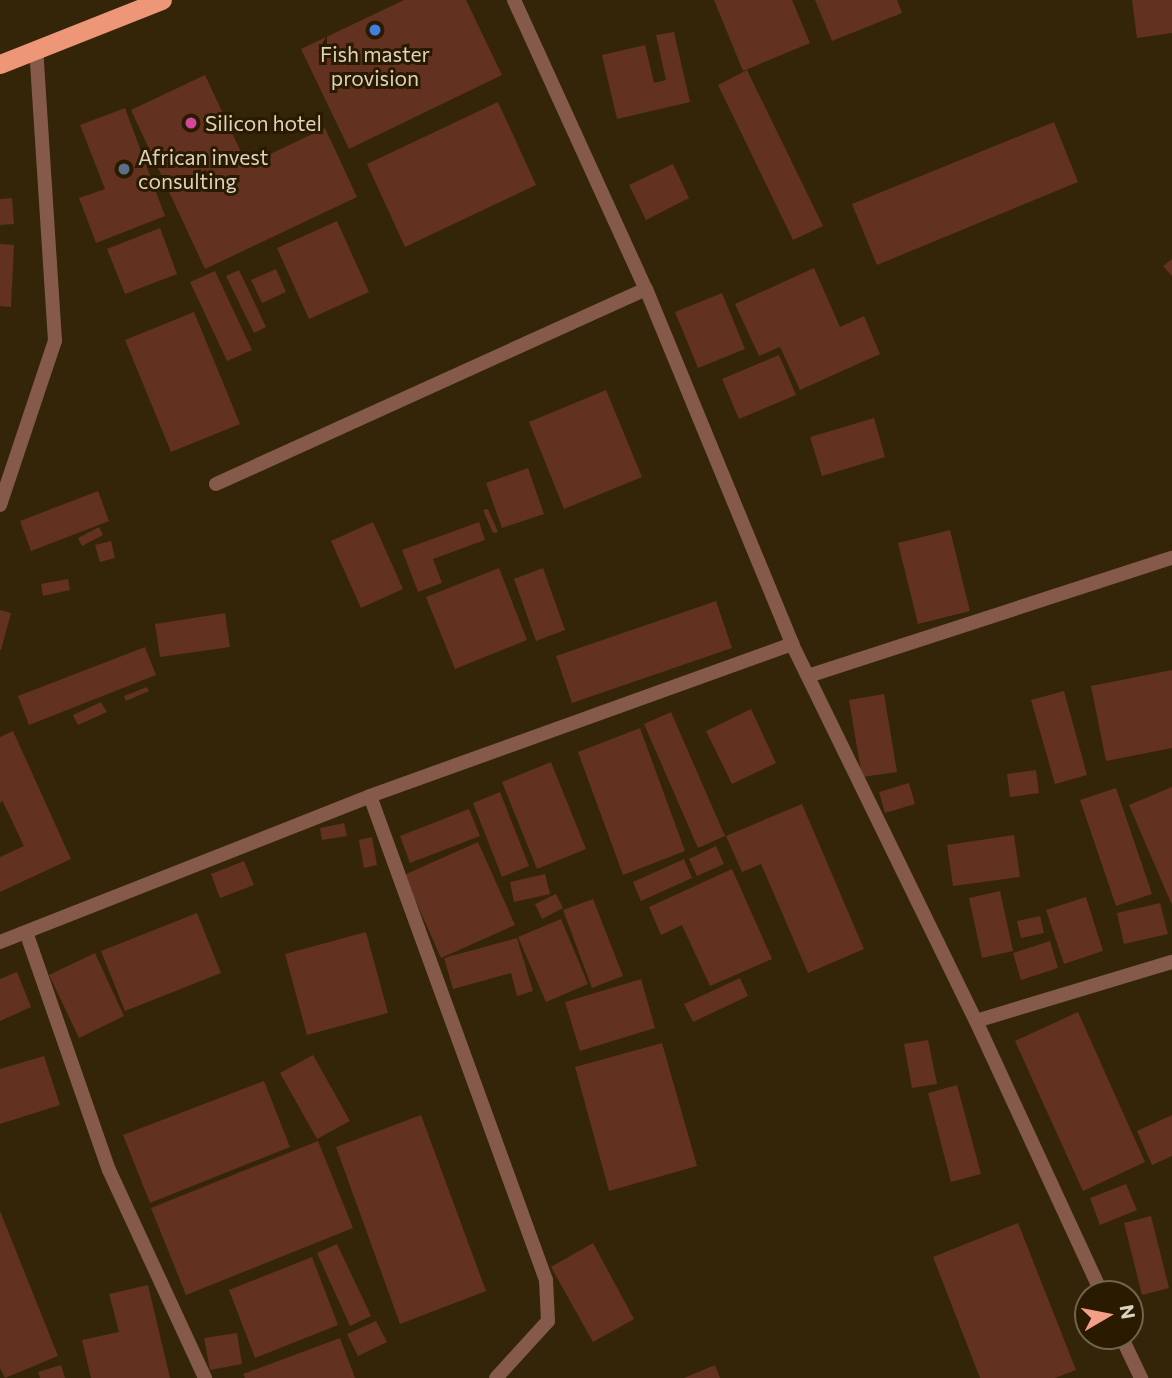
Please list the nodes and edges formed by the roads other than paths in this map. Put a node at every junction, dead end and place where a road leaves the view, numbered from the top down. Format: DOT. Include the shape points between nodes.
graph roads {
  1 [pos="162,0"];
  2 [pos="514,0"];
  3 [pos="36,49"];
  4 [pos="0,64"];
  5 [pos="646,289"];
  6 [pos="216,484"];
  7 [pos="0,505"];
  8 [pos="1172,558"];
  9 [pos="792,644"];
  10 [pos="808,676"];
  11 [pos="370,796"];
  12 [pos="26,932"];
  13 [pos="0,942"];
  14 [pos="1172,962"];
  15 [pos="976,1021"];
  16 [pos="1096,1280"];
  17 [pos="1128,1350"];
  18 [pos="205,1378"];
  19 [pos="496,1378"];
  20 [pos="1141,1378"];
  1 -- 3 [label="highway"];
  2 -- 5 [label="street"];
  3 -- 4 [label="highway"];
  3 -- 7 [label="street" via="55,341"];
  5 -- 6 [label="street"];
  5 -- 9 [label="street"];
  8 -- 10 [label="street"];
  9 -- 10 [label="street"];
  9 -- 11 [label="street"];
  10 -- 15 [label="street"];
  11 -- 12 [label="street"];
  11 -- 19 [label="street" via="548,1289 548,1321"];
  12 -- 13 [label="street"];
  12 -- 18 [label="street" via="109,1170"];
  14 -- 15 [label="street"];
  15 -- 16 [label="street"];
  17 -- 20 [label="street"];
}
